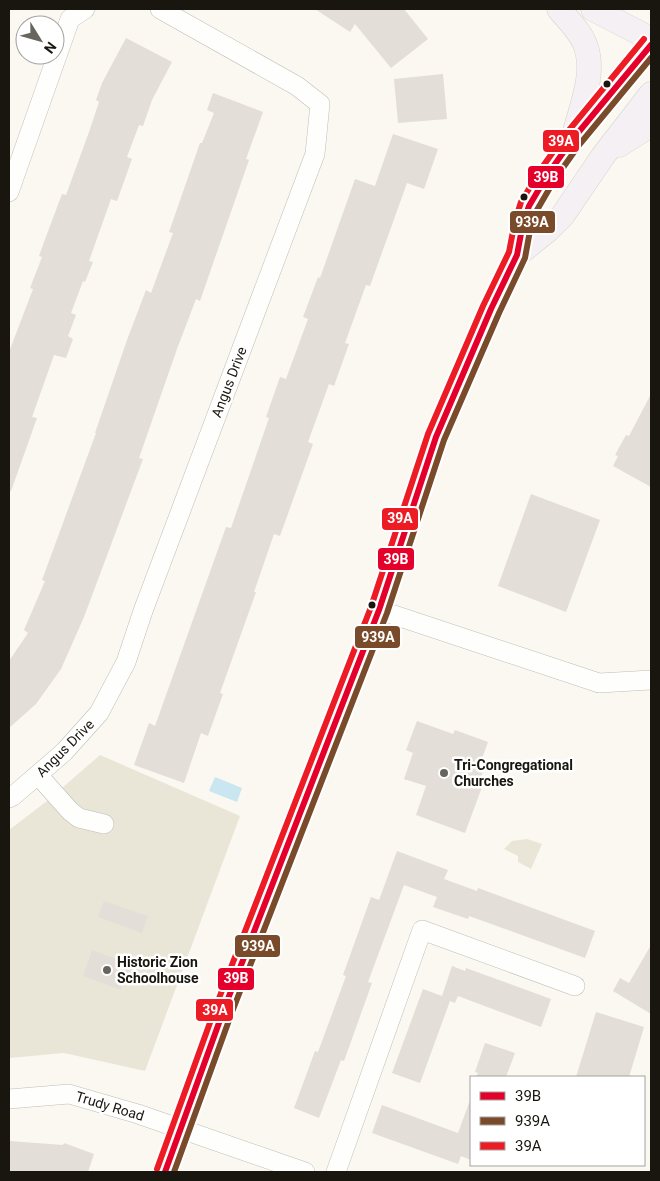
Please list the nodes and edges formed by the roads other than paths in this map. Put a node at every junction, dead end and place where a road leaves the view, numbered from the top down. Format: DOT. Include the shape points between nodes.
graph roads {
  1 [pos="85,9"];
  2 [pos="160,9"];
  3 [pos="559,9"];
  4 [pos="593,9"];
  5 [pos="651,39"];
  6 [pos="651,45"];
  7 [pos="651,94"];
  8 [pos="651,124"];
  9 [pos="572,140"];
  10 [pos="603,156"];
  11 [pos="9,192"];
  12 [pos="517,254"];
  13 [pos="379,610"];
  14 [pos="651,680"];
  15 [pos="38,775"];
  16 [pos="9,798"];
  17 [pos="104,824"];
  18 [pos="575,986"];
  19 [pos="9,1099"];
  20 [pos="180,1129"];
  21 [pos="165,1172"];
  22 [pos="305,1172"];
  23 [pos="336,1172"];
  1 -- 11 [label="street" via="70,19"];
  2 -- 15 [label="street, Angus Drive" via="297,86 320,104 314,154 126,662 99,713"];
  3 -- 9 [label="main road" via="587,47 590,77"];
  4 -- 5 [label="main road"];
  6 -- 9 [label="main road"];
  7 -- 10 [label="main road"];
  8 -- 10 [label="main road"];
  9 -- 12 [label="main road" via="529,206"];
  10 -- 12 [label="main road" via="563,215 541,237"];
  12 -- 13 [label="main road" via="436,437"];
  13 -- 14 [label="street" via="599,683"];
  13 -- 20 [label="main road"];
  15 -- 16 [label="street, Angus Drive"];
  15 -- 17 [label="street" via="70,811 80,818"];
  18 -- 23 [label="street" via="422,930"];
  19 -- 20 [label="street, Trudy Road" via="69,1094"];
  20 -- 21 [label="main road"];
  20 -- 22 [label="street, Trudy Road"];
}
